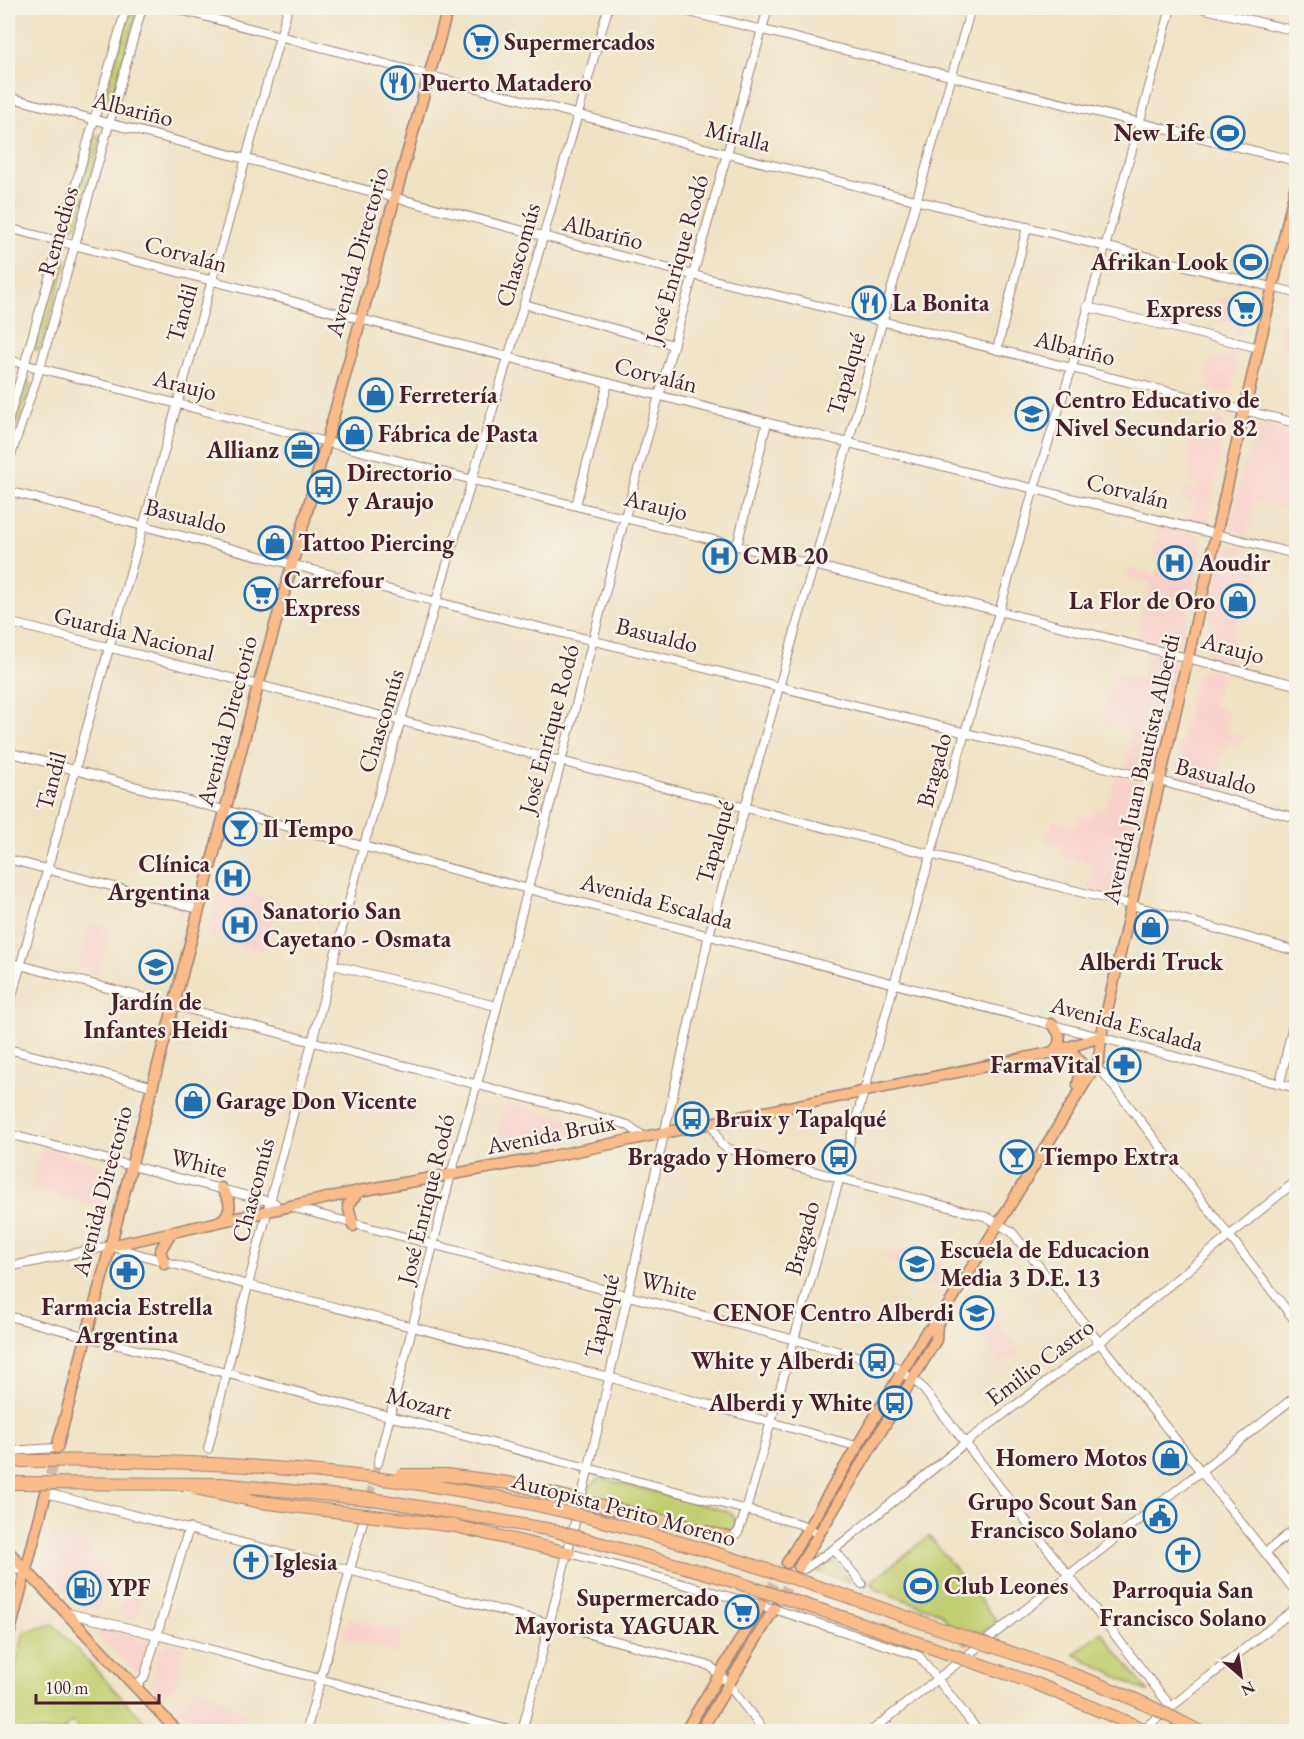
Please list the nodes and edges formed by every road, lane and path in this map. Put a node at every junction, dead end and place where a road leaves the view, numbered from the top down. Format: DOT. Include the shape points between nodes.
graph roads {
  1 [pos="126,8"];
  2 [pos="142,8"];
  3 [pos="172,8"];
  4 [pos="288,8"];
  5 [pos="448,8"];
  6 [pos="608,8"];
  7 [pos="673,8"];
  8 [pos="768,8"];
  9 [pos="971,8"];
  10 [pos="1171,8"];
  11 [pos="1201,8"];
  12 [pos="762,30"];
  13 [pos="1296,32"];
  14 [pos="280,37"];
  15 [pos="429,76"];
  16 [pos="951,77"];
  17 [pos="10,98"];
  18 [pos="579,113"];
  19 [pos="8,117"];
  20 [pos="95,120"];
  21 [pos="109,123"];
  22 [pos="1138,124"];
  23 [pos="727,154"];
  24 [pos="244,157"];
  25 [pos="1296,161"];
  26 [pos="1296,185"];
  27 [pos="395,197"];
  28 [pos="917,200"];
  29 [pos="1027,227"];
  30 [pos="8,228"];
  31 [pos="543,237"];
  32 [pos="61,242"];
  33 [pos="75,245"];
  34 [pos="1103,246"];
  35 [pos="693,275"];
  36 [pos="211,281"];
  37 [pos="1274,287"];
  38 [pos="1296,293"];
  39 [pos="524,304"];
  40 [pos="1087,307"];
  41 [pos="360,319"];
  42 [pos="881,322"];
  43 [pos="673,345"];
  44 [pos="1259,348"];
  45 [pos="997,350"];
  46 [pos="509,358"];
  47 [pos="8,360"];
  48 [pos="26,365"];
  49 [pos="1072,367"];
  50 [pos="40,368"];
  51 [pos="608,383"];
  52 [pos="659,395"];
  53 [pos="177,403"];
  54 [pos="1246,410"];
  55 [pos="8,421"];
  56 [pos="767,422"];
  57 [pos="1296,423"];
  58 [pos="326,442"];
  59 [pos="847,442"];
  60 [pos="8,464"];
  61 [pos="473,480"];
  62 [pos="1034,488"];
  63 [pos="8,491"];
  64 [pos="576,505"];
  65 [pos="625,517"];
  66 [pos="142,525"];
  67 [pos="1216,534"];
  68 [pos="737,546"];
  69 [pos="1296,554"];
  70 [pos="292,564"];
  71 [pos="813,565"];
  72 [pos="437,602"];
  73 [pos="1000,609"];
  74 [pos="8,622"];
  75 [pos="592,640"];
  76 [pos="108,648"];
  77 [pos="1189,657"];
  78 [pos="1296,685"];
  79 [pos="258,686"];
  80 [pos="778,686"];
  81 [pos="402,722"];
  82 [pos="965,732"];
  83 [pos="8,752"];
  84 [pos="560,763"];
  85 [pos="74,769"];
  86 [pos="1160,781"];
  87 [pos="745,808"];
  88 [pos="225,810"];
  89 [pos="1296,818"];
  90 [pos="364,845"];
  91 [pos="931,855"];
  92 [pos="8,859"];
  93 [pos="47,869"];
  94 [pos="526,887"];
  95 [pos="1132,905"];
  96 [pos="198,909"];
  97 [pos="709,935"];
  98 [pos="1296,951"];
  99 [pos="8,962"];
  100 [pos="19,965"];
  101 [pos="334,965"];
  102 [pos="894,983"];
  103 [pos="172,1004"];
  104 [pos="496,1006"];
  105 [pos="8,1010"];
  106 [pos="1296,1010"];
  107 [pos="1051,1024"];
  108 [pos="1101,1037"];
  109 [pos="312,1041"];
  110 [pos="8,1049"];
  111 [pos="1054,1052"];
  112 [pos="1095,1067"];
  113 [pos="1280,1083"];
  114 [pos="477,1084"];
  115 [pos="151,1086"];
  116 [pos="1296,1088"];
  117 [pos="863,1091"];
  118 [pos="1075,1095"];
  119 [pos="712,1123"];
  120 [pos="664,1133"];
  121 [pos="8,1134"];
  122 [pos="644,1137"];
  123 [pos="132,1166"];
  124 [pos="451,1174"];
  125 [pos="839,1177"];
  126 [pos="1296,1181"];
  127 [pos="221,1188"];
  128 [pos="359,1191"];
  129 [pos="270,1206"];
  130 [pos="287,1206"];
  131 [pos="214,1223"];
  132 [pos="999,1223"];
  133 [pos="353,1226"];
  134 [pos="170,1234"];
  135 [pos="1229,1236"];
  136 [pos="110,1246"];
  137 [pos="434,1246"];
  138 [pos="165,1264"];
  139 [pos="8,1267"];
  140 [pos="248,1285"];
  141 [pos="627,1295"];
  142 [pos="8,1316"];
  143 [pos="1296,1322"];
  144 [pos="937,1324"];
  145 [pos="413,1328"];
  146 [pos="85,1337"];
  147 [pos="794,1338"];
  148 [pos="1099,1343"];
  149 [pos="902,1372"];
  150 [pos="229,1373"];
  151 [pos="608,1377"];
  152 [pos="912,1380"];
  153 [pos="1296,1396"];
  154 [pos="391,1416"];
  155 [pos="770,1422"];
  156 [pos="964,1443"];
  157 [pos="856,1446"];
  158 [pos="57,1448"];
  159 [pos="208,1449"];
  160 [pos="8,1451"];
  161 [pos="8,1462"];
  162 [pos="378,1463"];
  163 [pos="589,1467"];
  164 [pos="1203,1473"];
  165 [pos="350,1474"];
  166 [pos="8,1483"];
  167 [pos="179,1484"];
  168 [pos="45,1493"];
  169 [pos="747,1509"];
  170 [pos="364,1518"];
  171 [pos="189,1528"];
  172 [pos="808,1528"];
  173 [pos="1296,1528"];
  174 [pos="819,1534"];
  175 [pos="730,1538"];
  176 [pos="834,1549"];
  177 [pos="8,1551"];
  178 [pos="1266,1552"];
  179 [pos="569,1553"];
  180 [pos="787,1563"];
  181 [pos="8,1567"];
  182 [pos="801,1568"];
  183 [pos="350,1570"];
  184 [pos="26,1571"];
  185 [pos="1068,1576"];
  186 [pos="862,1584"];
  187 [pos="1296,1592"];
  188 [pos="768,1607"];
  189 [pos="1296,1608"];
  190 [pos="68,1613"];
  191 [pos="549,1624"];
  192 [pos="157,1635"];
  193 [pos="8,1639"];
  194 [pos="720,1675"];
  195 [pos="936,1678"];
  196 [pos="321,1680"];
  197 [pos="729,1685"];
  198 [pos="136,1686"];
  199 [pos="1171,1707"];
  200 [pos="178,1731"];
  201 [pos="306,1731"];
  202 [pos="516,1731"];
  203 [pos="522,1731"];
  204 [pos="685,1731"];
  205 [pos="700,1731"];
  206 [pos="765,1731"];
  207 [pos="870,1731"];
  208 [pos="979,1731"];
  209 [pos="1140,1731"];
  210 [pos="1150,1731"];
  211 [pos="1201,1731"];
  1 -- 20 [label="street, Remedios"];
  2 -- 21 [label="street, Remedios"];
  3 -- 14 [label="street, Miralla"];
  4 -- 14 [label="street, Tandil"];
  5 -- 15 [label="main road, Avenida Directorio"];
  6 -- 18 [label="street, Chascomús"];
  7 -- 12 [label="street"];
  8 -- 12 [label="street, José Enrique Rodó"];
  9 -- 16 [label="street, Tapalqué"];
  10 -- 22 [label="street, Bragado"];
  11 -- 13 [label="street"];
  12 -- 16 [label="street"];
  12 -- 23 [label="street, José Enrique Rodó"];
  14 -- 15 [label="street, Miralla"];
  14 -- 24 [label="street, Tandil"];
  15 -- 18 [label="street, Miralla"];
  15 -- 27 [label="main road, Avenida Directorio"];
  16 -- 22 [label="street"];
  16 -- 28 [label="street, Tapalqué"];
  17 -- 19 [label="street"];
  17 -- 20 [label="street, Albariño"];
  18 -- 23 [label="street, Miralla"];
  18 -- 31 [label="street, Chascomús"];
  20 -- 21 [label="street, Albariño"];
  20 -- 32 [label="street, Remedios"];
  21 -- 24 [label="street, Albariño"];
  21 -- 33 [label="street, Remedios"];
  22 -- 25 [label="street"];
  22 -- 34 [label="street, Bragado"];
  23 -- 28 [label="street, Miralla"];
  23 -- 35 [label="street, José Enrique Rodó"];
  24 -- 27 [label="street, Albariño"];
  24 -- 36 [label="street, Tandil"];
  26 -- 37 [label="main road, Avenida Juan Bautista Alberdi"];
  27 -- 31 [label="street, Albariño"];
  27 -- 41 [label="main road, Avenida Directorio"];
  28 -- 29 [label="street, Miralla"];
  28 -- 42 [label="street, Tapalqué"];
  29 -- 34 [label="street, Miralla"];
  29 -- 45 [label="street"];
  30 -- 32 [label="street, Corvalán"];
  31 -- 35 [label="street, Albariño"];
  31 -- 39 [label="street, Chascomús"];
  32 -- 33 [label="street, Corvalán"];
  32 -- 48 [label="street, Remedios"];
  33 -- 36 [label="street, Corvalán"];
  33 -- 50 [label="street, Remedios"];
  34 -- 37 [label="street, Miralla"];
  34 -- 40 [label="street, Bragado"];
  35 -- 42 [label="street, Albariño"];
  35 -- 43 [label="street, José Enrique Rodó"];
  36 -- 41 [label="street, Corvalán"];
  36 -- 53 [label="street, Tandil"];
  37 -- 38 [label="street, Miralla"];
  37 -- 44 [label="main road, Avenida Juan Bautista Alberdi"];
  39 -- 43 [label="street"];
  39 -- 46 [label="street, Chascomús"];
  40 -- 44 [label="street"];
  40 -- 49 [label="street, Bragado"];
  41 -- 46 [label="street, Corvalán"];
  41 -- 58 [label="main road, Avenida Directorio"];
  42 -- 45 [label="street, Albariño"];
  42 -- 59 [label="street, Tapalqué"];
  43 -- 52 [label="street, José Enrique Rodó"];
  44 -- 54 [label="main road, Avenida Juan Bautista Alberdi"];
  45 -- 49 [label="street, Albariño"];
  46 -- 51 [label="street, Corvalán"];
  46 -- 61 [label="street, Chascomús"];
  47 -- 48 [label="street, Araujo"];
  48 -- 50 [label="street, Araujo"];
  48 -- 55 [label="street, Remedios"];
  49 -- 54 [label="street, Albariño"];
  49 -- 62 [label="street, Bragado"];
  50 -- 53 [label="street, Araujo"];
  50 -- 60 [label="street, Remedios"];
  51 -- 52 [label="street, Corvalán"];
  51 -- 64 [label="street"];
  52 -- 56 [label="street, Corvalán"];
  52 -- 65 [label="street, José Enrique Rodó"];
  53 -- 58 [label="street, Araujo"];
  53 -- 66 [label="street, Tandil"];
  54 -- 57 [label="street, Albariño"];
  54 -- 67 [label="main road, Avenida Juan Bautista Alberdi"];
  56 -- 59 [label="street, Corvalán"];
  56 -- 68 [label="street"];
  58 -- 61 [label="street, Araujo"];
  58 -- 70 [label="main road, Avenida Directorio"];
  59 -- 62 [label="street, Corvalán"];
  59 -- 71 [label="street, Tapalqué"];
  61 -- 64 [label="street, Araujo"];
  61 -- 72 [label="street, Chascomús"];
  62 -- 67 [label="street, Corvalán"];
  62 -- 73 [label="street, Bragado"];
  63 -- 66 [label="street, Basualdo"];
  64 -- 65 [label="street, Araujo"];
  65 -- 68 [label="street, Araujo"];
  65 -- 75 [label="street, José Enrique Rodó"];
  66 -- 70 [label="street, Basualdo"];
  66 -- 76 [label="street, Tandil"];
  67 -- 69 [label="street, Corvalán"];
  67 -- 77 [label="main road, Avenida Juan Bautista Alberdi"];
  68 -- 71 [label="street, Araujo"];
  70 -- 72 [label="street, Basualdo"];
  70 -- 79 [label="main road, Avenida Directorio"];
  71 -- 73 [label="street, Araujo"];
  71 -- 80 [label="street, Tapalqué"];
  72 -- 75 [label="street, Basualdo"];
  72 -- 81 [label="street, Chascomús"];
  73 -- 77 [label="street, Araujo"];
  73 -- 82 [label="street, Bragado"];
  74 -- 76 [label="street, Guardia Nacional"];
  75 -- 80 [label="street, Basualdo"];
  75 -- 84 [label="street, José Enrique Rodó"];
  76 -- 79 [label="street, Guardia Nacional"];
  76 -- 85 [label="street, Tandil"];
  77 -- 78 [label="street, Araujo"];
  77 -- 86 [label="main road, Avenida Juan Bautista Alberdi"];
  79 -- 81 [label="street, Guardia Nacional"];
  79 -- 88 [label="main road, Avenida Directorio"];
  80 -- 82 [label="street, Basualdo"];
  80 -- 87 [label="street, Tapalqué"];
  81 -- 84 [label="street, Guardia Nacional"];
  81 -- 90 [label="street, Chascomús"];
  82 -- 86 [label="street, Basualdo"];
  82 -- 91 [label="street, Bragado"];
  83 -- 85 [label="street, Avenida Escalada"];
  84 -- 87 [label="street, Guardia Nacional"];
  84 -- 94 [label="street, José Enrique Rodó"];
  85 -- 88 [label="street, Avenida Escalada"];
  85 -- 93 [label="street, Tandil"];
  86 -- 89 [label="street, Basualdo"];
  86 -- 95 [label="main road, Avenida Juan Bautista Alberdi"];
  87 -- 91 [label="street, Guardia Nacional"];
  87 -- 97 [label="street, Tapalqué"];
  88 -- 90 [label="street, Avenida Escalada"];
  88 -- 96 [label="main road, Avenida Directorio"];
  90 -- 94 [label="street, Avenida Escalada"];
  90 -- 101 [label="street, Chascomús"];
  91 -- 95 [label="street, Guardia Nacional"];
  91 -- 102 [label="street, Bragado"];
  92 -- 93 [label="street"];
  93 -- 96 [label="street"];
  93 -- 100 [label="street, Tandil"];
  94 -- 97 [label="street, Avenida Escalada"];
  94 -- 104 [label="street, José Enrique Rodó"];
  95 -- 98 [label="street, Guardia Nacional"];
  95 -- 108 [label="main road, Avenida Juan Bautista Alberdi"];
  96 -- 103 [label="main road, Avenida Directorio"];
  97 -- 102 [label="street, Avenida Escalada"];
  97 -- 120 [label="street, Tapalqué"];
  99 -- 100 [label="street"];
  100 -- 103 [label="street"];
  100 -- 105 [label="street, Tandil"];
  101 -- 104 [label="street"];
  101 -- 109 [label="street, Chascomús"];
  102 -- 107 [label="street, Avenida Escalada"];
  102 -- 117 [label="street, Bragado"];
  103 -- 109 [label="street"];
  103 -- 115 [label="main road, Avenida Directorio"];
  104 -- 114 [label="street, José Enrique Rodó"];
  106 -- 113 [label="street"];
  107 -- 108 [label="street, Avenida Escalada"];
  107 -- 111 [label="main road" via="1060,1039"];
  108 -- 111 [label="main road, Avenida Bruix"];
  108 -- 112 [label="main road, Avenida Juan Bautista Alberdi"];
  108 -- 113 [label="street, Avenida Escalada"];
  109 -- 114 [label="street"];
  109 -- 129 [label="street, Chascomús"];
  110 -- 115 [label="street"];
  111 -- 117 [label="main road, Avenida Bruix"];
  111 -- 118 [label="main road" via="1074,1054 1082,1063"];
  112 -- 118 [label="main road, Avenida Juan Bautista Alberdi"];
  112 -- 135 [label="street"];
  113 -- 116 [label="street, Avenida Escalada"];
  114 -- 122 [label="street" via="628,1125"];
  114 -- 124 [label="street, José Enrique Rodó"];
  115 -- 123 [label="main road, Avenida Directorio"];
  117 -- 119 [label="main road, Avenida Bruix"];
  117 -- 125 [label="street, Bragado"];
  118 -- 132 [label="main road, Avenida Juan Bautista Alberdi"];
  119 -- 120 [label="main road, Avenida Bruix"];
  119 -- 125 [label="street" via="721,1144 729,1149"];
  120 -- 122 [label="main road, Avenida Bruix"];
  120 -- 141 [label="street, Tapalqué"];
  121 -- 123 [label="street, White"];
  122 -- 124 [label="main road, Avenida Bruix"];
  123 -- 127 [label="street, White"];
  123 -- 136 [label="main road, Avenida Directorio"];
  124 -- 128 [label="main road, Avenida Bruix"];
  124 -- 137 [label="street, José Enrique Rodó"];
  125 -- 132 [label="street" via="987,1216"];
  125 -- 147 [label="street, Bragado"];
  126 -- 135 [label="street, Emilio Castro"];
  127 -- 129 [label="street, White"];
  127 -- 131 [label="main road" via="230,1208 223,1219"];
  128 -- 130 [label="main road, Avenida Bruix"];
  128 -- 133 [label="main road" via="348,1205"];
  129 -- 130 [label="main road, Avenida Bruix"];
  129 -- 131 [label="main road, Avenida Bruix"];
  129 -- 140 [label="street, Chascomús"];
  130 -- 133 [label="street, White"];
  131 -- 134 [label="main road, Avenida Bruix"];
  132 -- 144 [label="main road, Avenida Juan Bautista Alberdi"];
  132 -- 148 [label="street" via="1012,1232"];
  133 -- 137 [label="street, White"];
  134 -- 136 [label="main road, Avenida Bruix"];
  134 -- 138 [label="main road" via="160,1251"];
  135 -- 143 [label="street"];
  135 -- 148 [label="street, Emilio Castro"];
  136 -- 138 [label="street"];
  136 -- 139 [label="street, Avenida Bruix"];
  136 -- 146 [label="main road, Avenida Directorio"];
  137 -- 141 [label="street, White"];
  137 -- 145 [label="street, José Enrique Rodó"];
  138 -- 140 [label="street"];
  140 -- 145 [label="street"];
  140 -- 150 [label="street, Chascomús"];
  141 -- 147 [label="street, White"];
  141 -- 151 [label="street, Tapalqué"];
  142 -- 146 [label="street, Mozart"];
  144 -- 149 [label="main road, Avenida Juan Bautista Alberdi" via="926,1332"];
  144 -- 152 [label="main road, Avenida Juan Bautista Alberdi" via="936,1340"];
  145 -- 151 [label="street"];
  145 -- 154 [label="street, José Enrique Rodó"];
  146 -- 150 [label="street, Mozart"];
  146 -- 158 [label="main road, Avenida Directorio"];
  147 -- 149 [label="street, White" via="894,1366"];
  147 -- 155 [label="street, Bragado"];
  148 -- 156 [label="street, Emilio Castro"];
  148 -- 164 [label="street"];
  149 -- 152 [label="street, White"];
  149 -- 157 [label="main road, Avenida Juan Bautista Alberdi"];
  150 -- 154 [label="street, Mozart"];
  150 -- 159 [label="street, Chascomús"];
  151 -- 155 [label="street"];
  151 -- 163 [label="street, Tapalqué"];
  152 -- 156 [label="street, White" via="921,1386"];
  152 -- 174 [label="main road, Avenida Juan Bautista Alberdi"];
  153 -- 164 [label="street"];
  154 -- 162 [label="street, José Enrique Rodó"];
  154 -- 163 [label="street, Mozart"];
  155 -- 157 [label="street"];
  155 -- 169 [label="street, Bragado"];
  156 -- 176 [label="street, Emilio Castro"];
  156 -- 185 [label="street, White"];
  157 -- 172 [label="main road, Avenida Juan Bautista Alberdi"];
  158 -- 160 [label="street"];
  161 -- 165 [label="highway, Autopista Perito Moreno, bridge" via="235,1464"];
  163 -- 169 [label="street, Mozart"];
  163 -- 179 [label="street, Tapalqué"];
  164 -- 178 [label="street"];
  164 -- 185 [label="street"];
  165 -- 175 [label="highway, bridge" via="484,1479"];
  165 -- 211 [label="highway, Autopista Perito Moreno, bridge" via="495,1497 720,1556 1116,1692"];
  166 -- 167 [label="highway, Autopista Perito Moreno, bridge"];
  167 -- 179 [label="highway, bridge" via="260,1502 454,1526"];
  167 -- 210 [label="highway, Autopista Perito Moreno, bridge" via="221,1484 379,1500 563,1533 717,1576 848,1619 1037,1684"];
  168 -- 171 [label="street"];
  168 -- 184 [label="main road"];
  169 -- 172 [label="street, Mozart"];
  169 -- 175 [label="street, Bragado" via="738,1533"];
  170 -- 183 [label="street"];
  171 -- 183 [label="street"];
  171 -- 192 [label="street"];
  172 -- 174 [label="street, Mozart"];
  172 -- 180 [label="main road, Avenida Juan Bautista Alberdi"];
  173 -- 178 [label="street"];
  174 -- 182 [label="main road, Avenida Juan Bautista Alberdi"];
  176 -- 182 [label="street, Emilio Castro"];
  176 -- 186 [label="street"];
  177 -- 184 [label="main road"];
  178 -- 187 [label="street"];
  179 -- 188 [label="street"];
  179 -- 191 [label="street, Tapalqué"];
  181 -- 184 [label="street"];
  183 -- 191 [label="street"];
  183 -- 196 [label="street"];
  184 -- 190 [label="main road"];
  184 -- 193 [label="main road"];
  185 -- 195 [label="street"];
  185 -- 199 [label="street, White"];
  188 -- 194 [label="main road"];
  188 -- 195 [label="street" via="919,1656"];
  188 -- 197 [label="main road"];
  189 -- 199 [label="street"];
  190 -- 192 [label="street"];
  190 -- 198 [label="main road"];
  191 -- 194 [label="street" via="710,1666"];
  191 -- 203 [label="street, Tapalqué"];
  192 -- 196 [label="street"];
  192 -- 198 [label="street" via="144,1678"];
  194 -- 197 [label="street"];
  194 -- 204 [label="main road"];
  195 -- 207 [label="street"];
  195 -- 208 [label="street"];
  196 -- 201 [label="street"];
  196 -- 202 [label="street"];
  197 -- 205 [label="main road"];
  197 -- 206 [label="street"];
  198 -- 200 [label="main road"];
  199 -- 209 [label="street"];
}
